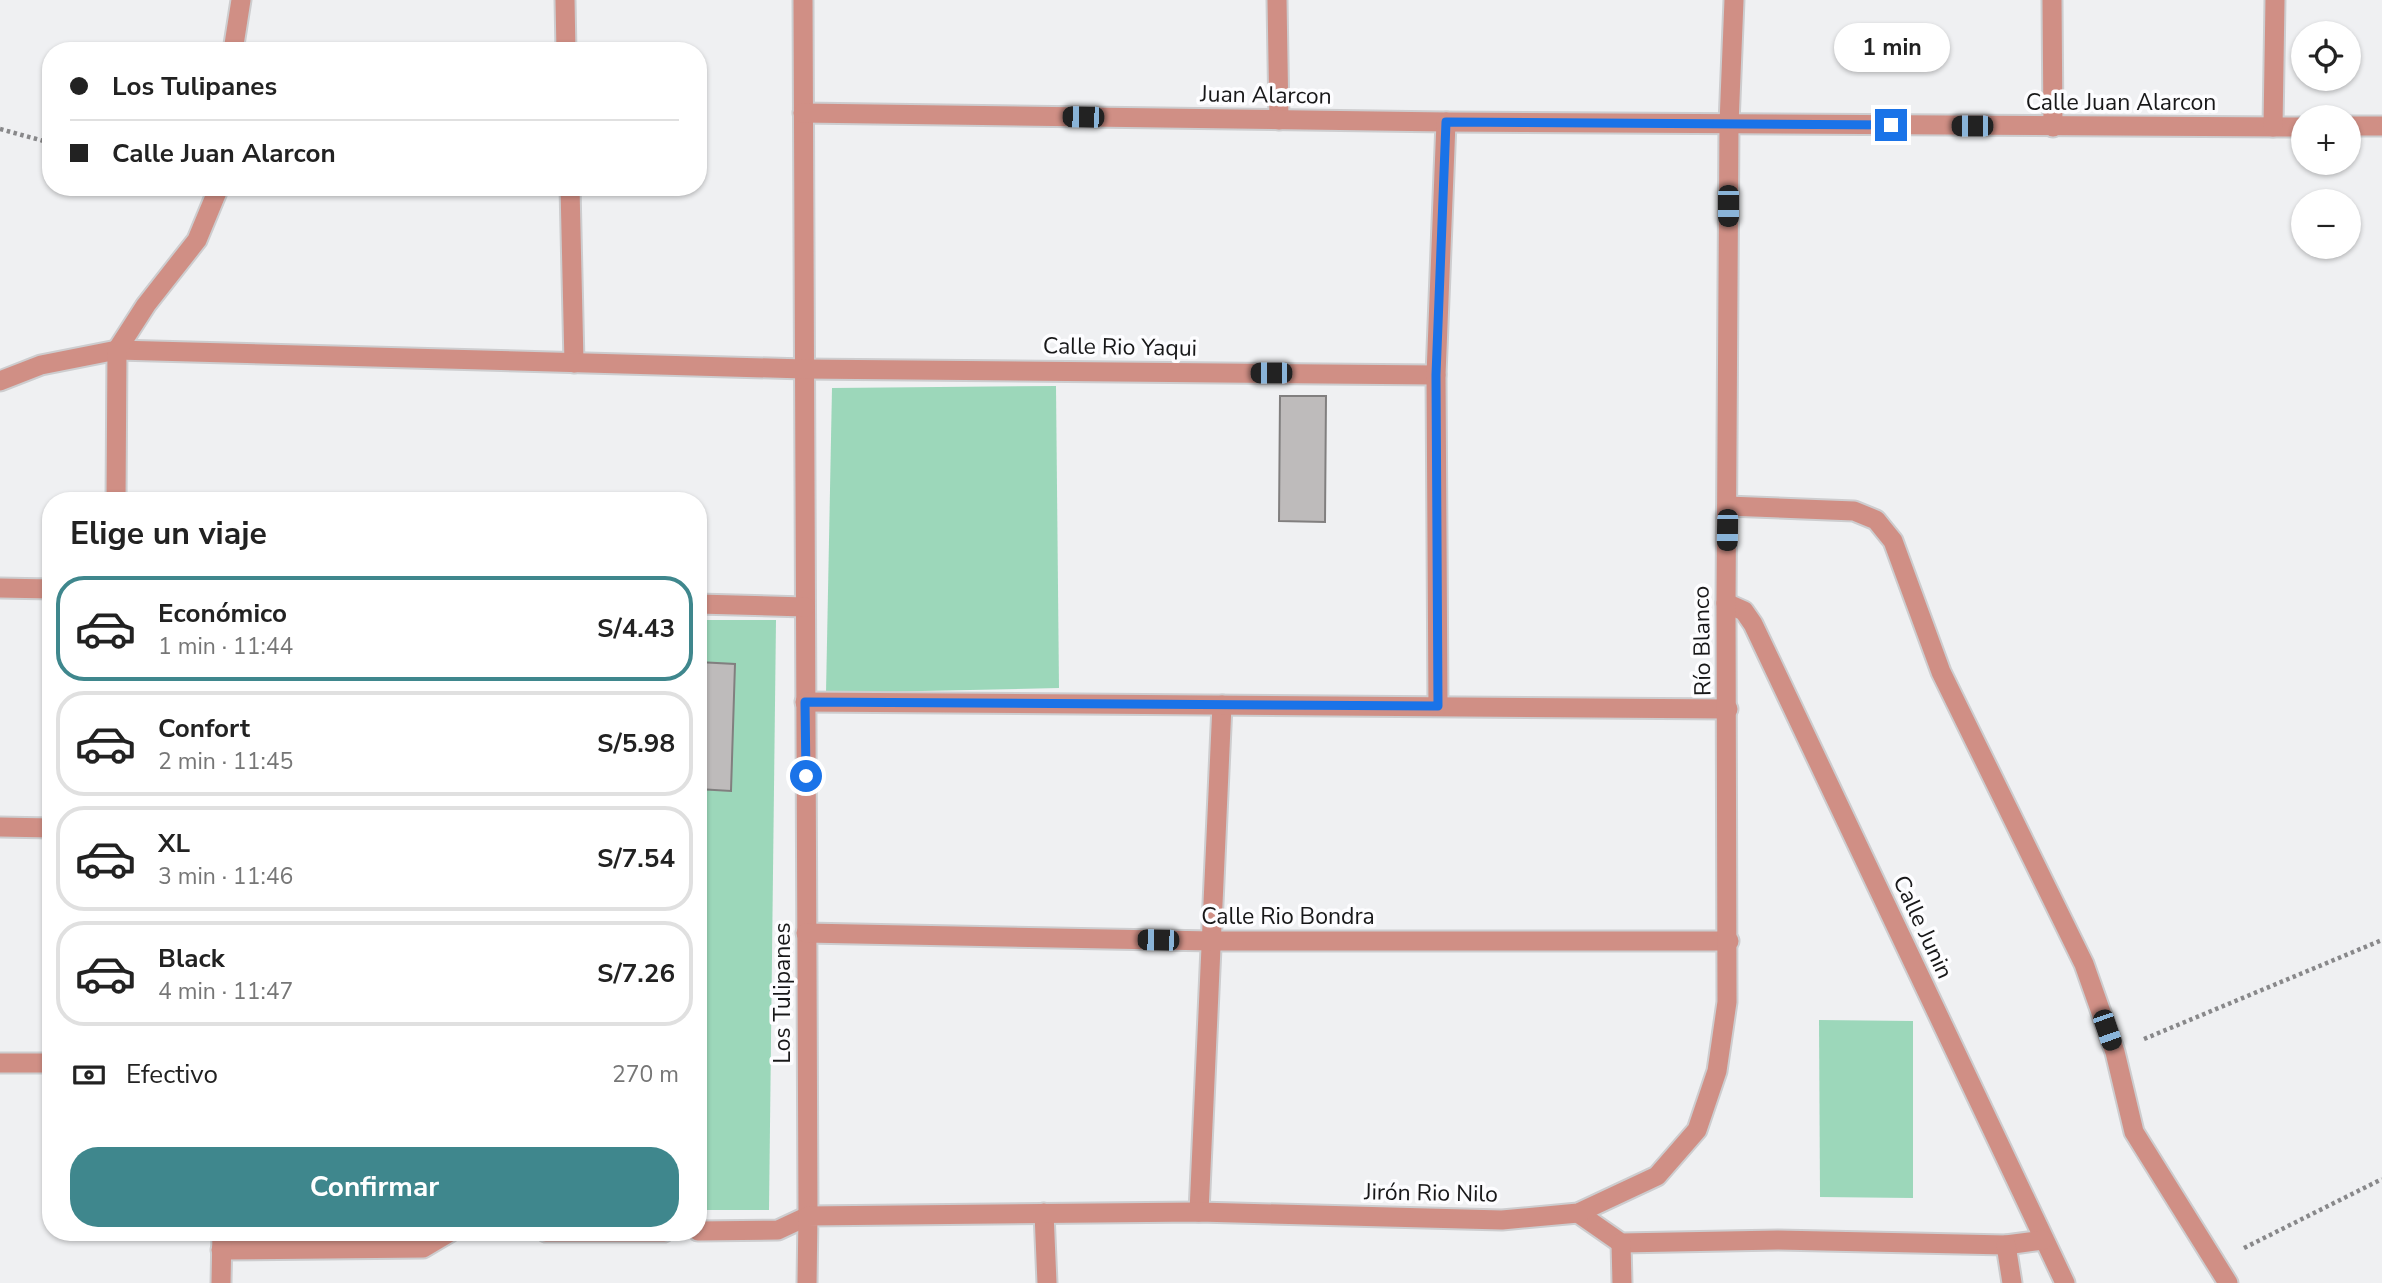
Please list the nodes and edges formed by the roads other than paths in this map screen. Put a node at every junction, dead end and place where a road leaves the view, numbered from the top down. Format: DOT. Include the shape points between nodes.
graph roads {
  1 [pos="241,0"];
  2 [pos="565,0"];
  3 [pos="803,0"];
  4 [pos="1277,0"];
  5 [pos="1734,0"];
  6 [pos="2052,0"];
  7 [pos="2274,0"];
  8 [pos="234,42"];
  9 [pos="566,42"];
  10 [pos="803,113"];
  11 [pos="1279,120"];
  12 [pos="1446,122"];
  13 [pos="1729,124"];
  14 [pos="2382,126"];
  15 [pos="2053,127"];
  16 [pos="2273,127"];
  17 [pos="2291,127"];
  18 [pos="2361,127"];
  19 [pos="215,196"];
  20 [pos="570,196"];
  21 [pos="117,351"];
  22 [pos="574,363"];
  23 [pos="804,369"];
  24 [pos="1436,375"];
  25 [pos="0,382"];
  26 [pos="117,492"];
  27 [pos="1727,506"];
  28 [pos="0,588"];
  29 [pos="42,589"];
  30 [pos="1726,603"];
  31 [pos="707,604"];
  32 [pos="805,607"];
  33 [pos="805,702"];
  34 [pos="1222,705"];
  35 [pos="1438,706"];
  36 [pos="1728,709"];
  37 [pos="0,827"];
  38 [pos="42,828"];
  39 [pos="806,933"];
  40 [pos="1212,941"];
  41 [pos="1729,941"];
  42 [pos="0,1063"];
  43 [pos="42,1063"];
  44 [pos="1199,1212"];
  45 [pos="1044,1213"];
  46 [pos="1578,1213"];
  47 [pos="808,1216"];
  48 [pos="707,1231"];
  49 [pos="2043,1240"];
  50 [pos="222,1241"];
  51 [pos="435,1241"];
  52 [pos="1621,1243"];
  53 [pos="2006,1245"];
  54 [pos="221,1283"];
  55 [pos="807,1283"];
  56 [pos="1047,1283"];
  57 [pos="1622,1283"];
  58 [pos="2012,1283"];
  59 [pos="2065,1283"];
  60 [pos="2228,1283"];
  1 -- 8 [label="street"];
  2 -- 9 [label="street"];
  3 -- 10 [label="street, Los Tulipanes"];
  4 -- 11 [label="street"];
  5 -- 13 [label="street, Río Blanco"];
  6 -- 15 [label="street"];
  7 -- 16 [label="street"];
  10 -- 11 [label="street, Juan Alarcon"];
  10 -- 23 [label="street, Los Tulipanes"];
  11 -- 12 [label="street, Juan Alarcon"];
  12 -- 13 [label="street, Juan Alarcon"];
  12 -- 24 [label="street"];
  13 -- 15 [label="street, Calle Juan Alarcon"];
  13 -- 27 [label="street, Río Blanco"];
  14 -- 18 [label="street"];
  15 -- 16 [label="street, Calle Juan Alarcon"];
  16 -- 17 [label="street, Calle Juan Alarcon"];
  19 -- 21 [label="street" via="197,240"];
  20 -- 22 [label="street"];
  21 -- 22 [label="street, Calle Rio Yaqui"];
  21 -- 25 [label="street, Calle Rio Yaqui" via="41,365"];
  21 -- 26 [label="street"];
  22 -- 23 [label="street, Calle Rio Yaqui"];
  23 -- 24 [label="street, Calle Rio Yaqui"];
  23 -- 32 [label="street, Los Tulipanes"];
  24 -- 35 [label="street"];
  27 -- 30 [label="street, Río Blanco"];
  27 -- 60 [label="street" via="1854,512 1876,520 1893,541 1941,672 2084,964 2115,1052 2134,1132"];
  28 -- 29 [label="street"];
  30 -- 36 [label="street, Río Blanco"];
  30 -- 49 [label="street, Calle Junin" via="1744,611 1753,624"];
  31 -- 32 [label="street"];
  32 -- 33 [label="street, Los Tulipanes"];
  33 -- 34 [label="street"];
  33 -- 39 [label="street, Los Tulipanes"];
  34 -- 35 [label="street"];
  34 -- 40 [label="street"];
  35 -- 36 [label="street"];
  36 -- 41 [label="street, Río Blanco"];
  37 -- 38 [label="street"];
  39 -- 40 [label="street, Calle Rio Bondra"];
  39 -- 47 [label="street, Los Tulipanes"];
  40 -- 41 [label="street, Calle Rio Bondra"];
  40 -- 44 [label="street"];
  41 -- 46 [label="street, Río Blanco" via="1727,1003 1717,1071 1697,1130 1657,1176"];
  42 -- 43 [label="street"];
  44 -- 45 [label="street, Jirón Rio Nilo"];
  44 -- 46 [label="street, Jirón Rio Nilo" via="1502,1220"];
  45 -- 47 [label="street, Jirón Rio Nilo"];
  45 -- 56 [label="street"];
  46 -- 52 [label="street"];
  47 -- 48 [label="street" via="778,1230"];
  47 -- 55 [label="street, Los Tulipanes"];
  49 -- 53 [label="street"];
  49 -- 59 [label="street, Calle Junin"];
  50 -- 51 [label="street" via="423,1248"];
  50 -- 54 [label="street"];
  52 -- 53 [label="street" via="1777,1240"];
  52 -- 57 [label="street"];
  53 -- 58 [label="street"];
}
